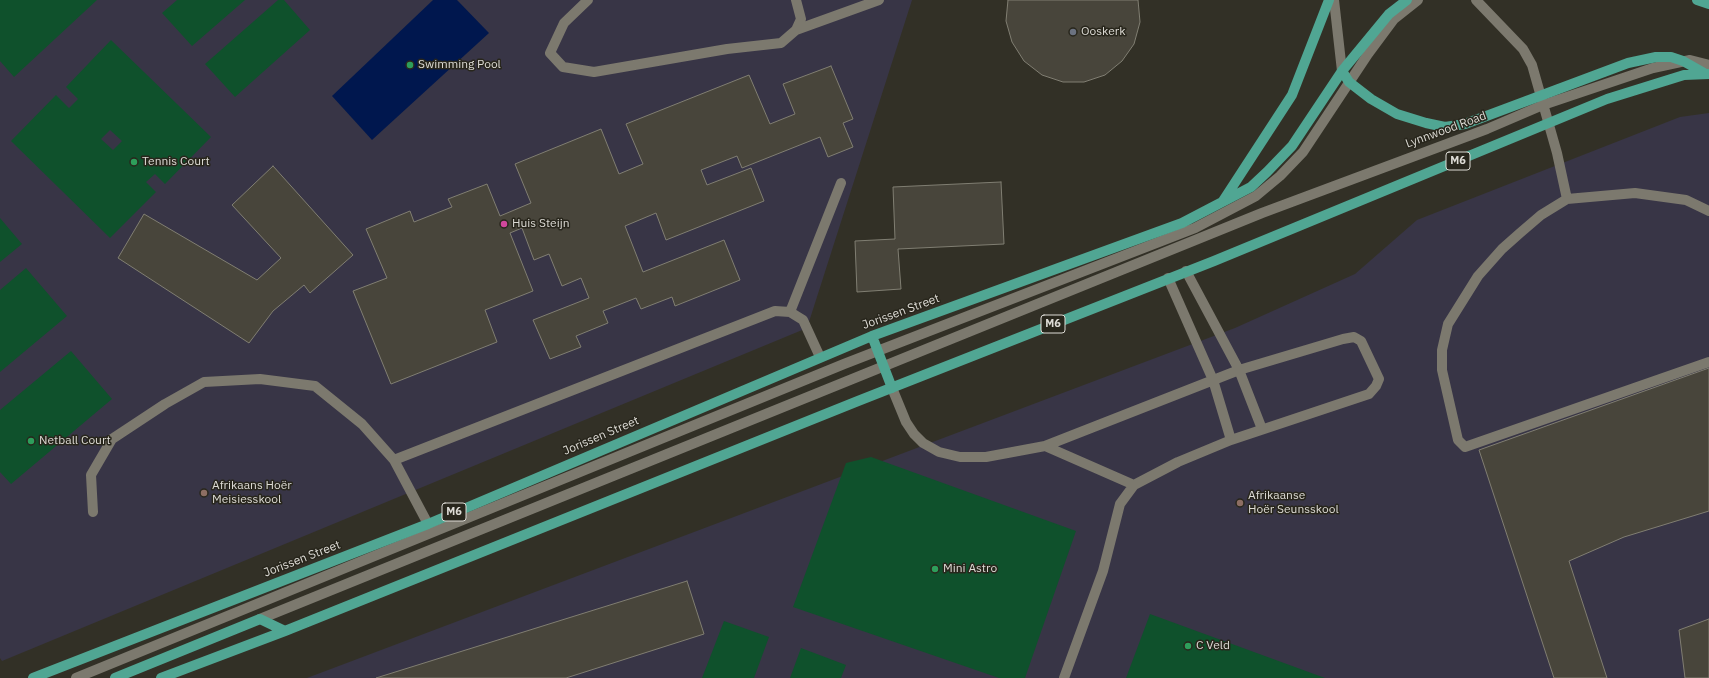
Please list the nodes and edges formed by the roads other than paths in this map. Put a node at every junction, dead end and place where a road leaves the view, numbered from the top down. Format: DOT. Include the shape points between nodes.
graph roads {
  1 [pos="588,0"];
  2 [pos="796,0"];
  3 [pos="879,0"];
  4 [pos="1329,0"];
  5 [pos="1334,0"];
  6 [pos="1407,0"];
  7 [pos="1418,0"];
  8 [pos="1476,0"];
  9 [pos="1697,0"];
  10 [pos="1709,4"];
  11 [pos="796,30"];
  12 [pos="1342,71"];
  13 [pos="1708,71"];
  14 [pos="1349,82"];
  15 [pos="1542,100"];
  16 [pos="1549,123"];
  17 [pos="841,183"];
  18 [pos="1567,199"];
  19 [pos="1223,201"];
  20 [pos="1709,210"];
  21 [pos="1186,271"];
  22 [pos="1168,278"];
  23 [pos="790,312"];
  24 [pos="872,336"];
  25 [pos="878,351"];
  26 [pos="820,357"];
  27 [pos="1709,362"];
  28 [pos="883,366"];
  29 [pos="1239,370"];
  30 [pos="1213,380"];
  31 [pos="892,388"];
  32 [pos="1262,429"];
  33 [pos="1231,440"];
  34 [pos="1045,446"];
  35 [pos="394,460"];
  36 [pos="1134,485"];
  37 [pos="93,512"];
  38 [pos="428,524"];
  39 [pos="260,619"];
  40 [pos="285,631"];
  41 [pos="32,678"];
  42 [pos="76,678"];
  43 [pos="114,678"];
  44 [pos="161,678"];
  45 [pos="1064,678"];
  1 -- 11 [label="street" via="564,23 550,53 563,67 594,72 726,49 781,43"];
  2 -- 11 [label="street" via="800,18"];
  3 -- 11 [label="street"];
  4 -- 19 [label="main road" via="1292,95"];
  5 -- 12 [label="street"];
  6 -- 12 [label="main road, M6" via="1390,14"];
  7 -- 14 [label="street" via="1394,19"];
  8 -- 15 [label="street" via="1523,49 1532,65"];
  9 -- 10 [label="main road"];
  12 -- 14 [label="main road"];
  12 -- 19 [label="main road, M6" via="1292,146 1251,187"];
  13 -- 15 [label="main road" via="1671,57 1656,57 1628,63"];
  13 -- 16 [label="main road, M6" via="1684,75 1607,99"];
  14 -- 15 [label="main road" via="1397,114 1445,127 1465,124"];
  14 -- 25 [label="street, Jorissen Street" via="1303,152 1256,196 1195,228"];
  15 -- 16 [label="street"];
  15 -- 28 [label="street, Lynnwood Road" via="1487,129 1322,189"];
  16 -- 18 [label="street"];
  16 -- 21 [label="main road, M6"];
  17 -- 23 [label="street"];
  18 -- 20 [label="street" via="1634,193 1686,200"];
  18 -- 27 [label="street" via="1541,215 1502,249 1478,276 1448,324 1442,350 1442,370 1459,442 1465,447"];
  19 -- 24 [label="main road, Jorissen Street / M6" via="1182,223"];
  21 -- 22 [label="main road, M6"];
  21 -- 29 [label="street"];
  22 -- 30 [label="street"];
  22 -- 31 [label="main road, M6"];
  23 -- 26 [label="street" via="803,320"];
  23 -- 35 [label="street" via="775,311"];
  24 -- 25 [label="main road"];
  24 -- 26 [label="main road, Jorissen Street / M6"];
  25 -- 28 [label="main road"];
  25 -- 42 [label="street, Jorissen Street"];
  26 -- 38 [label="main road, Jorissen Street / M6"];
  28 -- 31 [label="main road"];
  28 -- 39 [label="street"];
  29 -- 30 [label="street"];
  29 -- 32 [label="street"];
  29 -- 32 [label="street" via="1354,337 1362,341 1379,379 1370,394"];
  30 -- 33 [label="street"];
  30 -- 34 [label="street"];
  31 -- 34 [label="street" via="906,422 914,434 923,443 939,452 960,457 986,457"];
  31 -- 40 [label="main road, M6"];
  32 -- 33 [label="street"];
  33 -- 36 [label="street" via="1178,462"];
  34 -- 36 [label="street"];
  35 -- 37 [label="street" via="362,424 315,386 260,379 204,382 112,439 91,475"];
  35 -- 38 [label="street"];
  36 -- 45 [label="street" via="1120,504 1103,571"];
  38 -- 41 [label="main road, Jorissen Street / M6"];
  39 -- 40 [label="main road"];
  39 -- 43 [label="main road"];
  40 -- 44 [label="main road, M6"];
}
